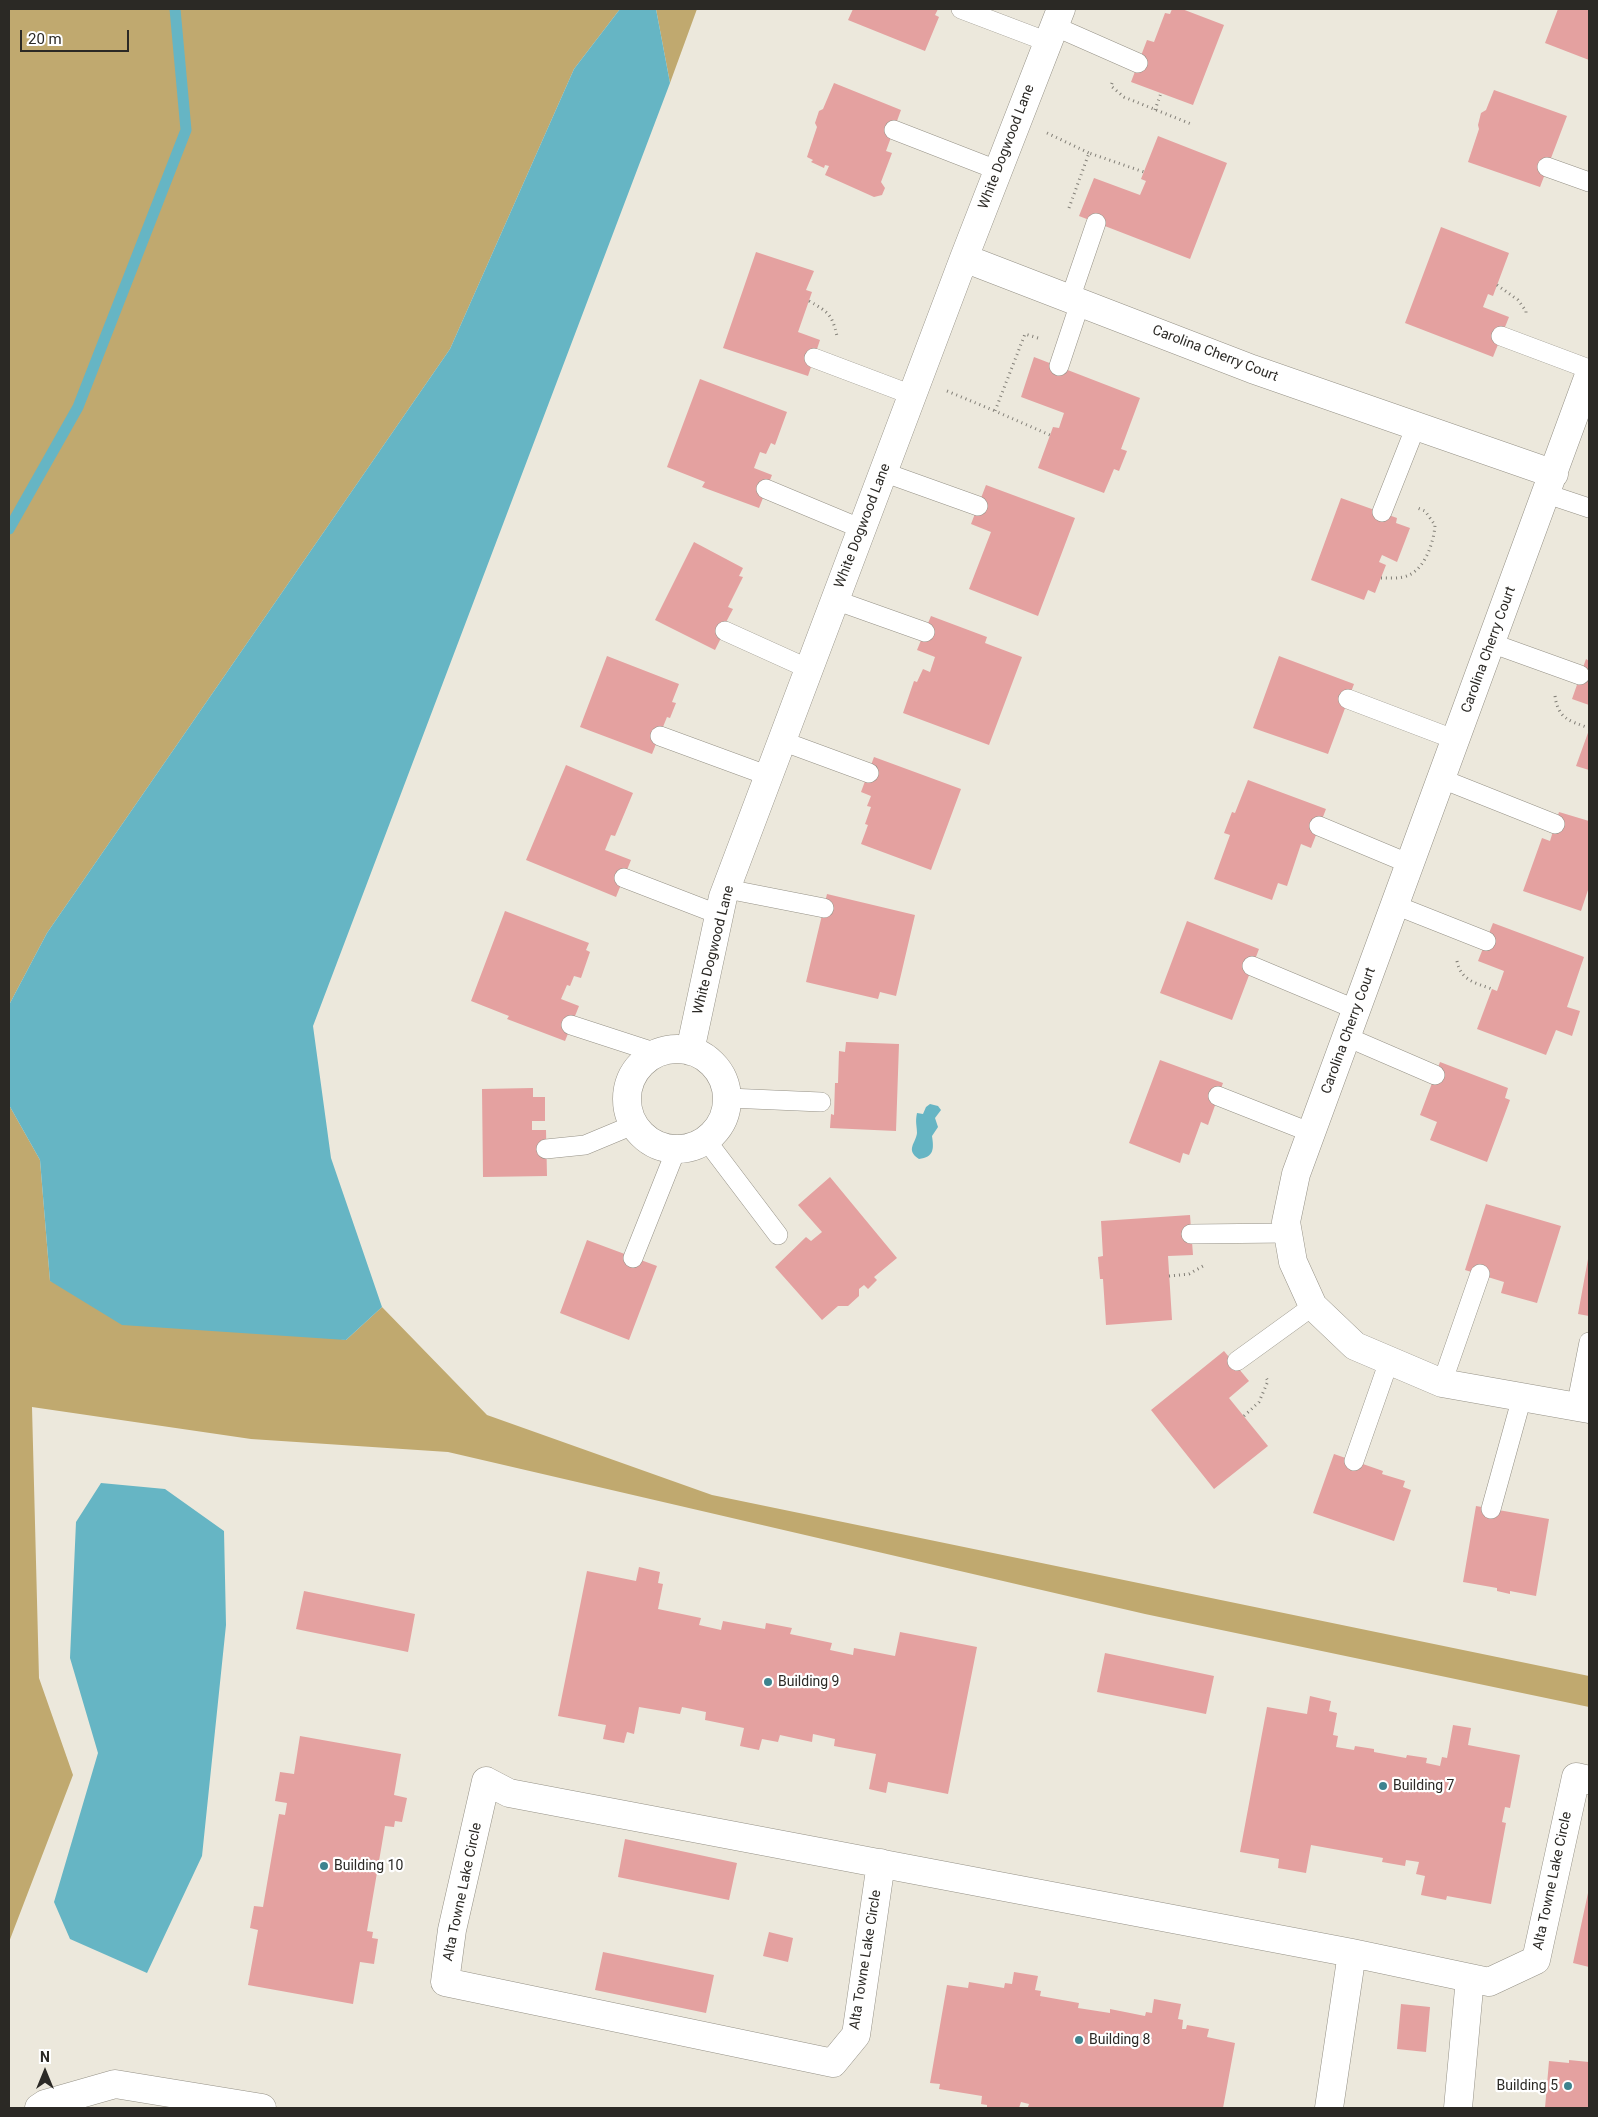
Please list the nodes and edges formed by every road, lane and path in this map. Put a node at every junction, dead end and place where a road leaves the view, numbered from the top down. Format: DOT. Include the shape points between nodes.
graph roads {
  1 [pos="961,9"];
  2 [pos="1054,25"];
  3 [pos="1114,52"];
  4 [pos="1138,63"];
  5 [pos="1161,93"];
  6 [pos="1155,110"];
  7 [pos="1018,119"];
  8 [pos="1190,124"];
  9 [pos="894,130"];
  10 [pos="1089,153"];
  11 [pos="1547,167"];
  12 [pos="998,170"];
  13 [pos="1144,172"];
  14 [pos="1589,182"];
  15 [pos="1096,223"];
  16 [pos="1088,246"];
  17 [pos="964,258"];
  18 [pos="809,301"];
  19 [pos="1075,301"];
  20 [pos="1501,336"];
  21 [pos="1065,346"];
  22 [pos="820,360"];
  23 [pos="1059,366"];
  24 [pos="1589,377"];
  25 [pos="915,387"];
  26 [pos="996,411"];
  27 [pos="1416,426"];
  28 [pos="1050,435"];
  29 [pos="883,472"];
  30 [pos="1550,484"];
  31 [pos="766,489"];
  32 [pos="1385,504"];
  33 [pos="978,506"];
  34 [pos="1589,508"];
  35 [pos="862,528"];
  36 [pos="1381,578"];
  37 [pos="835,600"];
  38 [pos="725,630"];
  39 [pos="925,632"];
  40 [pos="1491,643"];
  41 [pos="809,669"];
  42 [pos="1572,672"];
  43 [pos="1348,699"];
  44 [pos="1589,728"];
  45 [pos="660,736"];
  46 [pos="1456,740"];
  47 [pos="782,741"];
  48 [pos="869,773"];
  49 [pos="769,776"];
  50 [pos="1442,779"];
  51 [pos="1555,824"];
  52 [pos="1319,826"];
  53 [pos="1410,864"];
  54 [pos="624,878"];
  55 [pos="727,889"];
  56 [pos="1395,904"];
  57 [pos="824,908"];
  58 [pos="720,915"];
  59 [pos="1486,941"];
  60 [pos="1252,966"];
  61 [pos="1357,1010"];
  62 [pos="571,1025"];
  63 [pos="1347,1037"];
  64 [pos="690,1050"];
  65 [pos="657,1053"];
  66 [pos="1436,1075"];
  67 [pos="1218,1096"];
  68 [pos="728,1098"];
  69 [pos="821,1102"];
  70 [pos="634,1125"];
  71 [pos="1312,1133"];
  72 [pos="706,1140"];
  73 [pos="546,1149"];
  74 [pos="676,1150"];
  75 [pos="1288,1233"];
  76 [pos="1191,1234"];
  77 [pos="778,1235"];
  78 [pos="633,1258"];
  79 [pos="1480,1274"];
  80 [pos="1313,1306"];
  81 [pos="1589,1342"];
  82 [pos="1243,1356"];
  83 [pos="1389,1361"];
  84 [pos="1442,1383"];
  85 [pos="1522,1397"];
  86 [pos="1582,1408"];
  87 [pos="1244,1416"];
  88 [pos="1354,1461"];
  89 [pos="1491,1509"];
  90 [pos="1589,1780"];
  91 [pos="882,1864"];
  92 [pos="1352,1953"];
  93 [pos="1470,1978"];
  94 [pos="39,2108"];
  95 [pos="262,2108"];
  96 [pos="1329,2108"];
  97 [pos="1458,2108"];
  1 -- 2 [label="lane"];
  2 -- 3 [label="lane"];
  2 -- 7 [label="street, White Dogwood Lane"];
  3 -- 4 [label="lane"];
  3 -- 6 [label="path" via="1112,86 1124,97"];
  5 -- 6 [label="path"];
  6 -- 8 [label="path"];
  7 -- 10 [label="path"];
  7 -- 12 [label="street, White Dogwood Lane"];
  9 -- 12 [label="lane"];
  10 -- 13 [label="path"];
  10 -- 16 [label="path" via="1064,223"];
  11 -- 14 [label="lane"];
  12 -- 17 [label="street, White Dogwood Lane"];
  15 -- 16 [label="lane"];
  16 -- 19 [label="lane"];
  17 -- 19 [label="street, Carolina Cherry Court"];
  17 -- 25 [label="street, White Dogwood Lane"];
  18 -- 22 [label="path" via="828,312 834,320 837,336"];
  19 -- 21 [label="lane"];
  19 -- 27 [label="street, Carolina Cherry Court" via="1252,369"];
  20 -- 24 [label="lane"];
  21 -- 23 [label="lane"];
  21 -- 26 [label="path" via="1025,334"];
  22 -- 25 [label="lane"];
  24 -- 30 [label="street, Carolina Cherry Court"];
  25 -- 26 [label="path"];
  25 -- 29 [label="street, White Dogwood Lane"];
  26 -- 28 [label="path"];
  27 -- 30 [label="street, Carolina Cherry Court"];
  27 -- 32 [label="lane"];
  29 -- 33 [label="lane"];
  29 -- 35 [label="street, White Dogwood Lane"];
  30 -- 34 [label="lane"];
  30 -- 40 [label="street, Carolina Cherry Court"];
  31 -- 35 [label="lane"];
  32 -- 36 [label="path" via="1425,511 1436,525 1420,567 1408,576"];
  35 -- 37 [label="street, White Dogwood Lane"];
  37 -- 39 [label="lane"];
  37 -- 41 [label="street, White Dogwood Lane"];
  38 -- 41 [label="lane"];
  40 -- 42 [label="lane"];
  40 -- 46 [label="street, Carolina Cherry Court"];
  41 -- 47 [label="street, White Dogwood Lane"];
  42 -- 44 [label="path" via="1555,697 1557,708 1561,715"];
  43 -- 46 [label="lane"];
  45 -- 49 [label="lane"];
  46 -- 50 [label="street, Carolina Cherry Court"];
  47 -- 48 [label="lane"];
  47 -- 49 [label="street, White Dogwood Lane"];
  49 -- 55 [label="street, White Dogwood Lane"];
  50 -- 51 [label="lane"];
  50 -- 53 [label="street, Carolina Cherry Court"];
  52 -- 53 [label="lane"];
  53 -- 56 [label="street, Carolina Cherry Court"];
  54 -- 58 [label="lane"];
  55 -- 57 [label="lane"];
  55 -- 58 [label="street, White Dogwood Lane"];
  56 -- 59 [label="lane"];
  56 -- 61 [label="street, Carolina Cherry Court"];
  58 -- 64 [label="street, White Dogwood Lane"];
  60 -- 61 [label="lane"];
  61 -- 63 [label="street, Carolina Cherry Court"];
  62 -- 65 [label="lane"];
  63 -- 66 [label="lane"];
  63 -- 71 [label="street, Carolina Cherry Court"];
  64 -- 65 [label="street" via="673,1049"];
  64 -- 68 [label="street" via="717,1068 725,1082"];
  65 -- 70 [label="street" via="642,1063 632,1076 627,1092 627,1109"];
  67 -- 71 [label="lane"];
  68 -- 69 [label="lane"];
  68 -- 72 [label="street" via="718,1129"];
  70 -- 73 [label="lane" via="585,1145"];
  70 -- 74 [label="street" via="645,1138"];
  71 -- 75 [label="street, Carolina Cherry Court" via="1296,1174 1286,1222"];
  72 -- 74 [label="street" via="692,1148"];
  72 -- 77 [label="lane"];
  74 -- 78 [label="lane"];
  75 -- 76 [label="lane"];
  75 -- 80 [label="street, Carolina Cherry Court" via="1293,1262"];
  79 -- 84 [label="lane"];
  80 -- 82 [label="lane"];
  80 -- 83 [label="street, Carolina Cherry Court" via="1355,1346"];
  81 -- 86 [label="lane"];
  82 -- 87 [label="path" via="1268,1381 1259,1402"];
  83 -- 84 [label="street, Carolina Cherry Court"];
  83 -- 88 [label="lane"];
  84 -- 85 [label="street, Carolina Cherry Court"];
  85 -- 86 [label="street, Carolina Cherry Court"];
  85 -- 89 [label="lane"];
  90 -- 93 [label="street, Alta Towne Lake Circle" via="1576,1777 1536,1960 1489,1982"];
  91 -- 91 [label="street, Alta Towne Lake Circle" via="856,2035 833,2063 445,1982 452,1930 486,1781 509,1793"];
  91 -- 92 [label="street, Alta Towne Lake Circle"];
  92 -- 93 [label="street, Alta Towne Lake Circle"];
  92 -- 96 [label="street"];
  93 -- 97 [label="street"];
  94 -- 95 [label="street" via="115,2084"];
}
